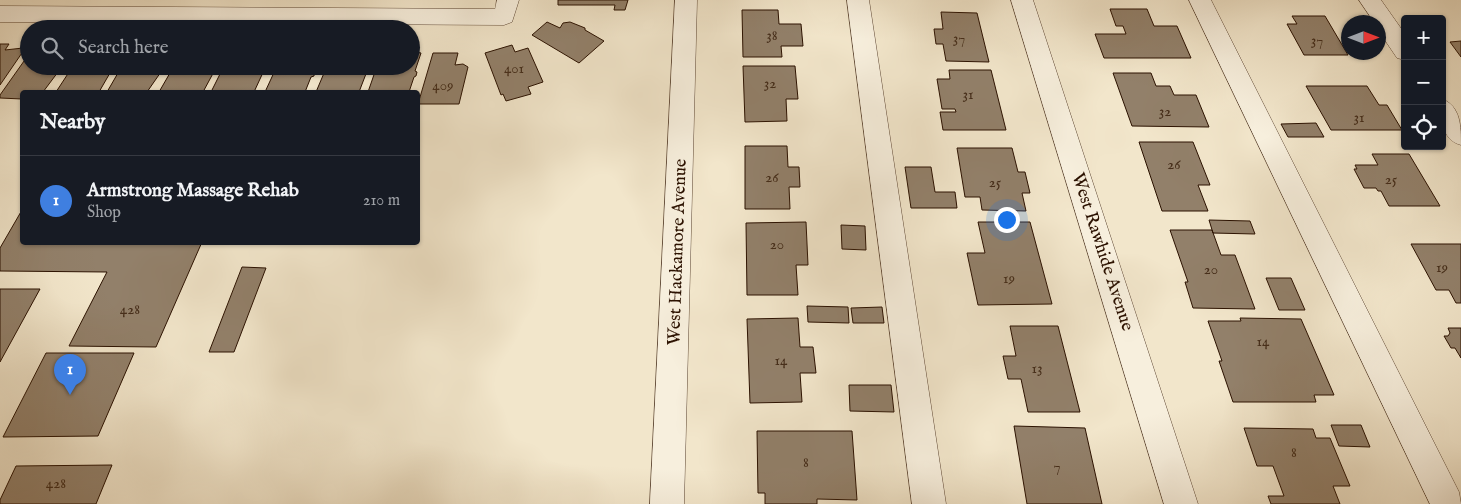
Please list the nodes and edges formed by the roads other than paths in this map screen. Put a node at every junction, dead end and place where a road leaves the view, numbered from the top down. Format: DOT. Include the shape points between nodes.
graph roads {
  1 [pos="686,0"];
  2 [pos="858,0"];
  3 [pos="1022,0"];
  4 [pos="1200,0"];
  5 [pos="1370,0"];
  6 [pos="224,8"];
  7 [pos="506,8"];
  8 [pos="0,14"];
  9 [pos="1401,46"];
  10 [pos="1450,114"];
  11 [pos="1461,136"];
  12 [pos="667,504"];
  13 [pos="929,504"];
  14 [pos="1181,504"];
  15 [pos="1446,504"];
  1 -- 12 [label="street, West Hackamore Avenue"];
  2 -- 13 [label="street"];
  3 -- 14 [label="street, West Rawhide Avenue"];
  4 -- 15 [label="street"];
  5 -- 9 [label="street"];
  6 -- 7 [label="street"];
  6 -- 8 [label="street"];
  10 -- 11 [label="street"];
}
